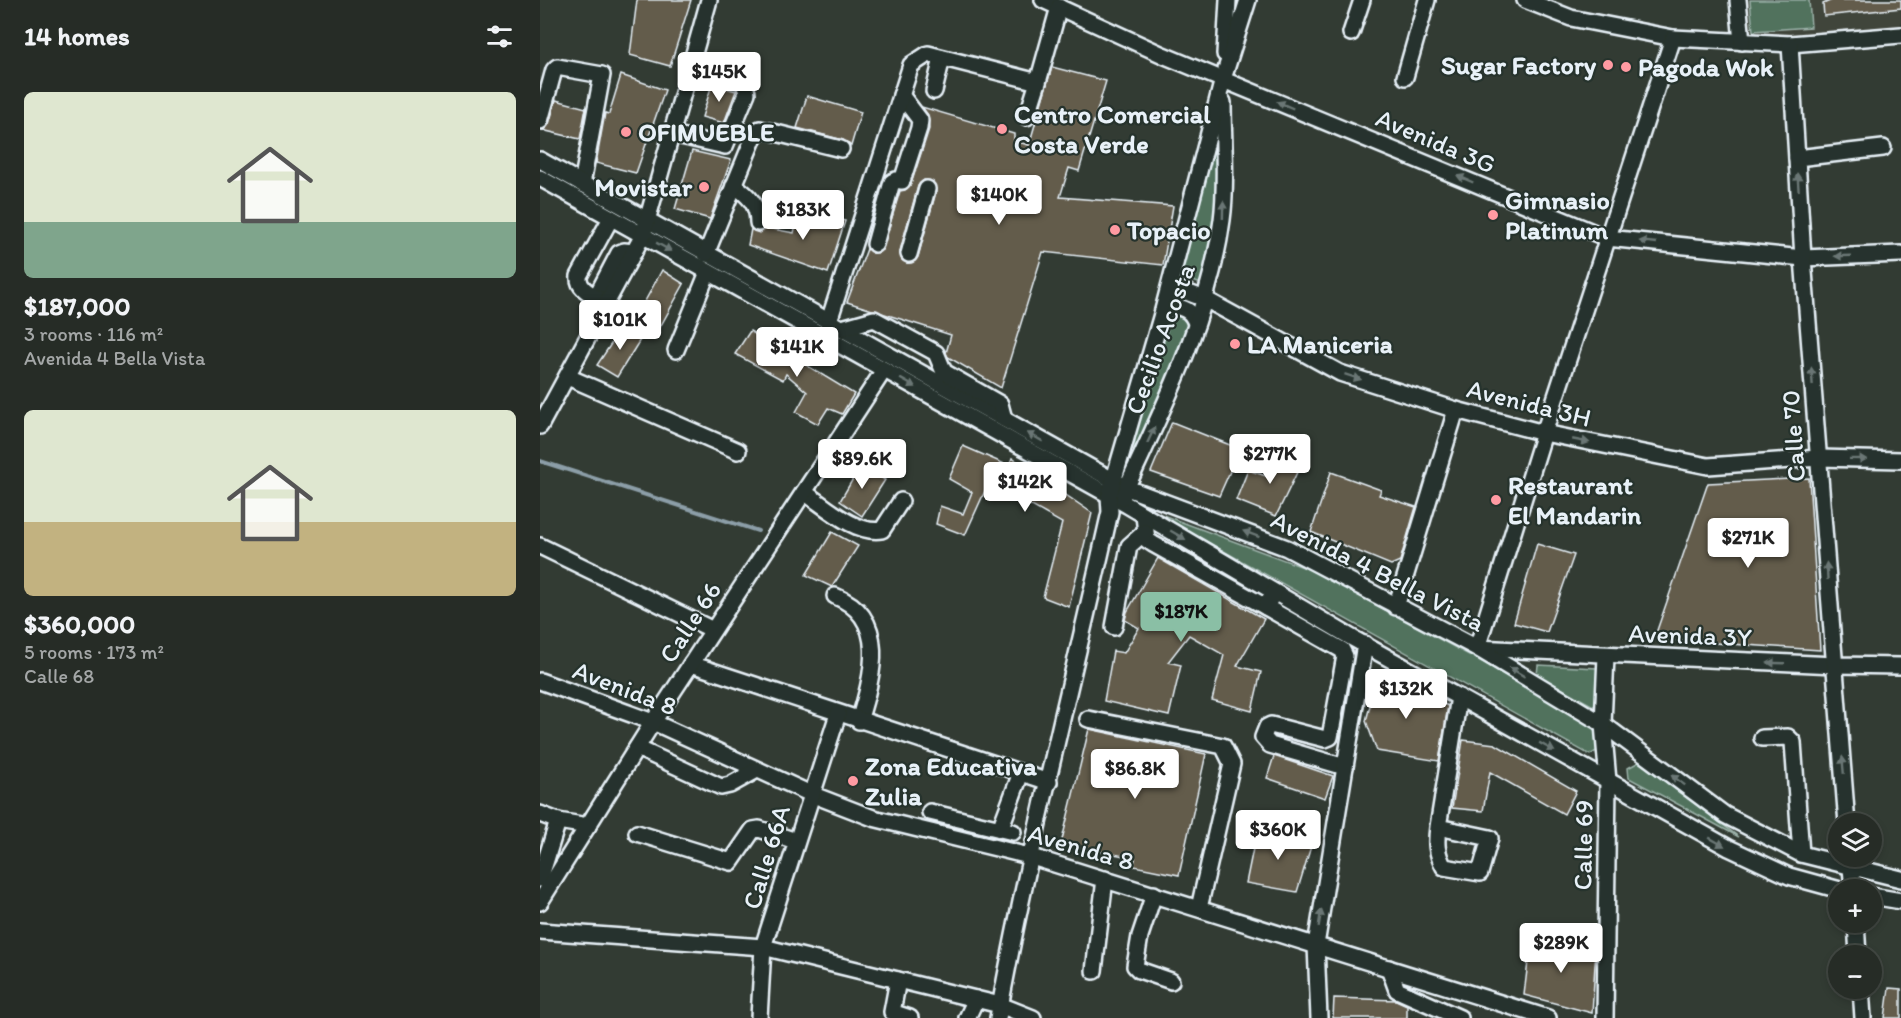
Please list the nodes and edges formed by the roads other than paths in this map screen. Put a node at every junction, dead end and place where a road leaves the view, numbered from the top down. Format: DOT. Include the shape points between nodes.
graph roads {
  1 [pos="709,0"];
  2 [pos="1043,0"];
  3 [pos="1228,0"];
  4 [pos="1248,0"];
  5 [pos="1362,0"];
  6 [pos="1427,0"];
  7 [pos="1525,0"];
  8 [pos="1738,0"];
  9 [pos="1059,7"];
  10 [pos="1351,33"];
  11 [pos="1901,35"];
  12 [pos="1673,38"];
  13 [pos="1742,42"];
  14 [pos="1790,44"];
  15 [pos="942,58"];
  16 [pos="691,64"];
  17 [pos="1405,77"];
  18 [pos="1223,79"];
  19 [pos="1038,82"];
  20 [pos="934,91"];
  21 [pos="901,95"];
  22 [pos="1027,117"];
  23 [pos="540,121"];
  24 [pos="672,134"];
  25 [pos="1883,148"];
  26 [pos="841,149"];
  27 [pos="1797,158"];
  28 [pos="540,160"];
  29 [pos="540,177"];
  30 [pos="582,184"];
  31 [pos="734,185"];
  32 [pos="927,189"];
  33 [pos="611,218"];
  34 [pos="758,223"];
  35 [pos="645,228"];
  36 [pos="1607,238"];
  37 [pos="875,244"];
  38 [pos="706,254"];
  39 [pos="909,254"];
  40 [pos="1901,254"];
  41 [pos="1803,258"];
  42 [pos="708,272"];
  43 [pos="1170,286"];
  44 [pos="1205,299"];
  45 [pos="601,300"];
  46 [pos="1162,314"];
  47 [pos="1196,323"];
  48 [pos="835,324"];
  49 [pos="676,350"];
  50 [pos="884,370"];
  51 [pos="568,377"];
  52 [pos="1456,411"];
  53 [pos="1004,419"];
  54 [pos="540,426"];
  55 [pos="1544,433"];
  56 [pos="738,451"];
  57 [pos="1819,458"];
  58 [pos="1901,460"];
  59 [pos="804,492"];
  60 [pos="1116,496"];
  61 [pos="901,501"];
  62 [pos="1144,516"];
  63 [pos="1145,532"];
  64 [pos="540,546"];
  65 [pos="1274,592"];
  66 [pos="835,596"];
  67 [pos="1266,607"];
  68 [pos="1396,607"];
  69 [pos="1114,627"];
  70 [pos="713,630"];
  71 [pos="1365,644"];
  72 [pos="1478,648"];
  73 [pos="1606,656"];
  74 [pos="692,664"];
  75 [pos="1835,665"];
  76 [pos="1901,666"];
  77 [pos="540,681"];
  78 [pos="1459,698"];
  79 [pos="838,714"];
  80 [pos="1088,719"];
  81 [pos="859,721"];
  82 [pos="653,722"];
  83 [pos="1603,724"];
  84 [pos="1762,738"];
  85 [pos="637,748"];
  86 [pos="1345,767"];
  87 [pos="757,770"];
  88 [pos="1021,773"];
  89 [pos="1608,781"];
  90 [pos="1049,782"];
  91 [pos="811,794"];
  92 [pos="930,812"];
  93 [pos="540,813"];
  94 [pos="1846,813"];
  95 [pos="558,820"];
  96 [pos="967,821"];
  97 [pos="588,826"];
  98 [pos="1438,827"];
  99 [pos="637,833"];
  100 [pos="962,839"];
  101 [pos="796,841"];
  102 [pos="1801,854"];
  103 [pos="1029,856"];
  104 [pos="1828,858"];
  105 [pos="1865,867"];
  106 [pos="540,879"];
  107 [pos="1105,879"];
  108 [pos="1901,879"];
  109 [pos="1828,887"];
  110 [pos="1154,894"];
  111 [pos="1882,898"];
  112 [pos="1901,901"];
  113 [pos="540,902"];
  114 [pos="1199,908"];
  115 [pos="540,931"];
  116 [pos="1316,945"];
  117 [pos="764,947"];
  118 [pos="1389,968"];
  119 [pos="1094,970"];
  120 [pos="898,980"];
  121 [pos="1170,981"];
  122 [pos="976,999"];
  123 [pos="1862,999"];
  124 [pos="1501,1011"];
  125 [pos="999,1012"];
  126 [pos="889,1013"];
  127 [pos="759,1018"];
  128 [pos="910,1018"];
  129 [pos="967,1018"];
  130 [pos="1033,1018"];
  131 [pos="1319,1018"];
  132 [pos="1460,1018"];
  133 [pos="1548,1018"];
  134 [pos="1605,1018"];
  135 [pos="1863,1018"];
  1 -- 16 [label="street"];
  2 -- 9 [label="street, Avenida 3G"];
  3 -- 18 [label="street"];
  4 -- 18 [label="street, Cecilio Acosta"];
  5 -- 10 [label="street"];
  6 -- 17 [label="street"];
  7 -- 12 [label="street" via="1570,18"];
  8 -- 13 [label="street"];
  9 -- 18 [label="street, Avenida 3G"];
  9 -- 19 [label="street"];
  11 -- 14 [label="street"];
  12 -- 13 [label="street"];
  12 -- 36 [label="street"];
  13 -- 14 [label="street"];
  14 -- 27 [label="street, Calle 70"];
  15 -- 19 [label="street"];
  15 -- 20 [label="street"];
  15 -- 21 [label="street" via="928,54 911,65"];
  16 -- 24 [label="street"];
  16 -- 24 [label="street" via="744,82 747,93 725,146"];
  36 -- 18 [label="street, Avenida 3G, one-way"];
  18 -- 43 [label="street, Cecilio Acosta"];
  44 -- 18 [label="street, Cecilio Acosta, one-way" via="1223,219"];
  19 -- 22 [label="street"];
  21 -- 37 [label="street" via="920,120 919,128 902,181 892,182"];
  21 -- 48 [label="street"];
  23 -- 30 [label="street" via="557,67 602,75"];
  24 -- 35 [label="street"];
  25 -- 27 [label="street"];
  26 -- 31 [label="street" via="760,129"];
  41 -- 27 [label="street, Calle 70, one-way"];
  28 -- 30 [label="street, Avenida 4 Bella Vista"];
  29 -- 33 [label="street, Avenida 4 Bella Vista"];
  30 -- 35 [label="street, Avenida 4 Bella Vista"];
  31 -- 34 [label="street" via="752,199"];
  31 -- 38 [label="street"];
  32 -- 39 [label="street"];
  33 -- 35 [label="street, Avenida 4 Bella Vista"];
  33 -- 45 [label="street" via="578,282"];
  35 -- 38 [label="street, Avenida 4 Bella Vista"];
  35 -- 42 [label="street, Avenida 4 Bella Vista, one-way"];
  35 -- 45 [label="street" via="634,252"];
  41 -- 36 [label="street, Avenida 3G, one-way"];
  36 -- 55 [label="street"];
  38 -- 48 [label="street, Avenida 4 Bella Vista"];
  40 -- 41 [label="street, Avenida 3G, one-way"];
  57 -- 41 [label="street, Calle 70, one-way"];
  42 -- 49 [label="street"];
  42 -- 50 [label="street, Avenida 4 Bella Vista"];
  43 -- 44 [label="street, Avenida 3H"];
  43 -- 46 [label="street, Cecilio Acosta"];
  44 -- 47 [label="street, Cecilio Acosta"];
  44 -- 52 [label="street, Avenida 3H, one-way" via="1340,373"];
  45 -- 51 [label="street"];
  46 -- 47 [label="street" via="1175,306 1186,308"];
  46 -- 60 [label="street, Cecilio Acosta"];
  60 -- 47 [label="street, Cecilio Acosta, one-way" via="1176,380"];
  48 -- 53 [label="street, Avenida 4 Bella Vista"];
  48 -- 53 [label="street" via="874,319 936,353 945,372 1000,404"];
  50 -- 59 [label="street, Calle 66"];
  50 -- 60 [label="street, Avenida 4 Bella Vista, one-way"];
  51 -- 54 [label="street"];
  51 -- 56 [label="street"];
  52 -- 55 [label="street, Avenida 3H"];
  52 -- 68 [label="street"];
  60 -- 53 [label="street, Avenida 4 Bella Vista, one-way"];
  55 -- 57 [label="street, Avenida 3H, one-way" via="1708,466"];
  55 -- 72 [label="street"];
  57 -- 58 [label="street, Avenida 3H, one-way"];
  75 -- 57 [label="street, Calle 70, one-way"];
  59 -- 61 [label="street" via="862,529 874,531 882,530"];
  59 -- 70 [label="street, Calle 66"];
  60 -- 62 [label="street, Avenida 4 Bella Vista"];
  68 -- 60 [label="street, Avenida 4 Bella Vista, one-way" via="1287,548"];
  60 -- 90 [label="street"];
  62 -- 63 [label="street"];
  62 -- 65 [label="street, Avenida 4 Bella Vista, one-way"];
  63 -- 67 [label="street" via="1153,544"];
  63 -- 69 [label="street" via="1129,546"];
  64 -- 70 [label="street"];
  65 -- 67 [label="street"];
  65 -- 71 [label="street, Avenida 4 Bella Vista"];
  66 -- 81 [label="street" via="856,606 871,628 868,690"];
  67 -- 86 [label="street" via="1342,650 1345,656 1330,737 1271,725 1265,730 1264,740"];
  68 -- 72 [label="street, Avenida 4 Bella Vista"];
  70 -- 74 [label="street, Calle 66"];
  71 -- 78 [label="street, Avenida 4 Bella Vista"];
  71 -- 86 [label="street"];
  72 -- 73 [label="street, Avenida 3Y"];
  83 -- 72 [label="street, Avenida 4 Bella Vista, one-way"];
  75 -- 73 [label="street, Avenida 3Y, one-way"];
  73 -- 83 [label="street, Calle 69"];
  74 -- 79 [label="street"];
  74 -- 82 [label="street, Calle 66"];
  75 -- 76 [label="street, Avenida 3Y"];
  94 -- 75 [label="street, Calle 70, one-way"];
  77 -- 82 [label="street, Avenida 8"];
  78 -- 89 [label="street, Avenida 4 Bella Vista, one-way"];
  78 -- 98 [label="street"];
  79 -- 81 [label="street"];
  79 -- 91 [label="street, Calle 66A"];
  80 -- 114 [label="street" via="1223,746 1229,754 1232,764"];
  81 -- 88 [label="street"];
  82 -- 85 [label="street, Calle 66"];
  82 -- 87 [label="street, Avenida 8"];
  83 -- 89 [label="street, Calle 69"];
  102 -- 83 [label="street, Avenida 4 Bella Vista, one-way" via="1725,815"];
  84 -- 102 [label="street" via="1788,737 1793,742"];
  85 -- 87 [label="street" via="721,787"];
  85 -- 97 [label="street, Calle 66"];
  116 -- 86 [label="street, one-way"];
  87 -- 91 [label="street, Avenida 8"];
  88 -- 90 [label="street"];
  88 -- 96 [label="street" via="1006,830"];
  89 -- 109 [label="street, Avenida 4 Bella Vista, one-way" via="1729,848 1790,876"];
  89 -- 134 [label="street, Calle 69"];
  90 -- 103 [label="street"];
  91 -- 100 [label="street, Avenida 8" via="873,818"];
  91 -- 101 [label="street, Calle 66A"];
  92 -- 96 [label="street"];
  93 -- 95 [label="street"];
  95 -- 97 [label="street"];
  95 -- 106 [label="street"];
  96 -- 100 [label="street"];
  97 -- 113 [label="street, Calle 66"];
  99 -- 101 [label="street" via="731,862 753,830"];
  100 -- 103 [label="street, Avenida 8"];
  101 -- 117 [label="street, Calle 66A"];
  102 -- 104 [label="street, Avenida 4 Bella Vista"];
  103 -- 107 [label="street, Avenida 8"];
  103 -- 125 [label="street"];
  105 -- 108 [label="street, Avenida 4 Bella Vista"];
  107 -- 110 [label="street, Avenida 8"];
  107 -- 119 [label="street"];
  110 -- 114 [label="street, Avenida 8"];
  110 -- 121 [label="street" via="1135,966"];
  111 -- 112 [label="street"];
  114 -- 116 [label="street, Avenida 8"];
  115 -- 117 [label="street"];
  116 -- 118 [label="street, Avenida 8"];
  116 -- 131 [label="street"];
  117 -- 120 [label="street"];
  117 -- 127 [label="street, Calle 66A"];
  118 -- 124 [label="street, Avenida 8"];
  118 -- 132 [label="street" via="1397,990"];
  120 -- 122 [label="street"];
  120 -- 126 [label="street"];
  122 -- 125 [label="street"];
  122 -- 129 [label="street"];
  123 -- 135 [label="street"];
  124 -- 133 [label="street, Avenida 8"];
  125 -- 130 [label="street"];
  126 -- 128 [label="street"];
}
